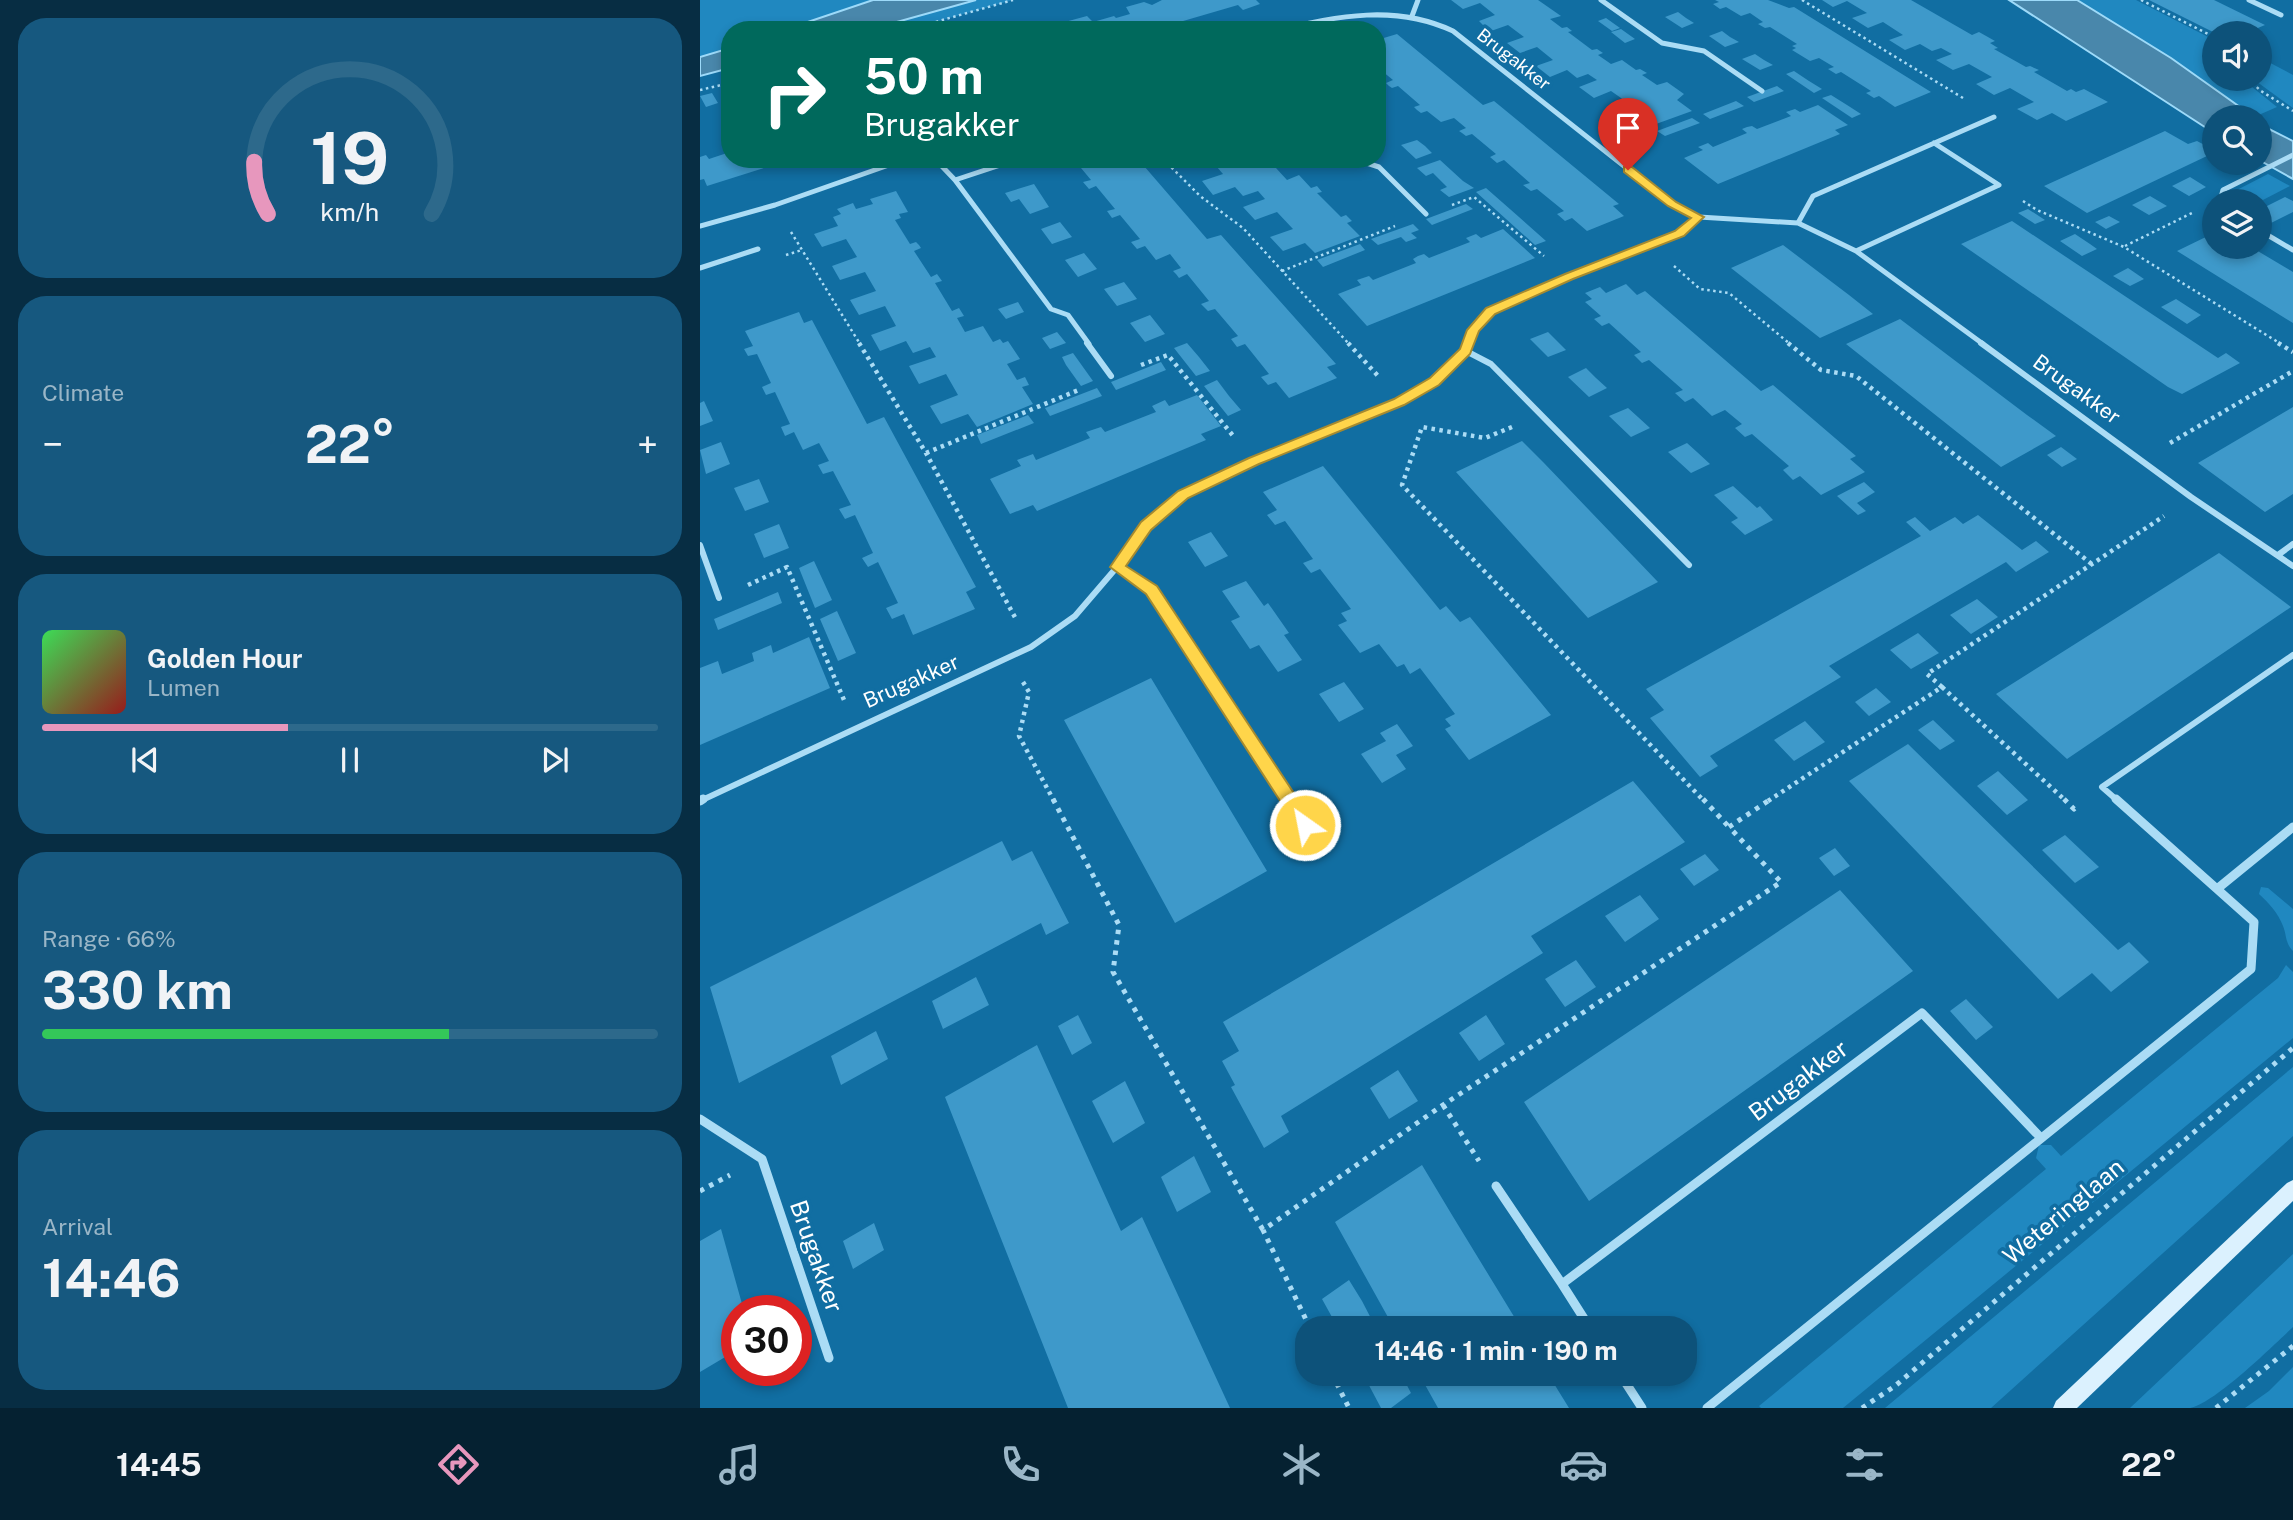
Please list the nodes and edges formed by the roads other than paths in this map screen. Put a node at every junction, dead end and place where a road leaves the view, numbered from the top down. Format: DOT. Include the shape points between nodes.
graph roads {
  1 [pos="1418,0"];
  2 [pos="1601,0"];
  3 [pos="2249,0"];
  4 [pos="2281,15"];
  5 [pos="1412,16"];
  6 [pos="1326,21"];
  7 [pos="1762,91"];
  8 [pos="1994,117"];
  9 [pos="1934,144"];
  10 [pos="2293,155"];
  11 [pos="880,168"];
  12 [pos="944,168"];
  13 [pos="991,168"];
  14 [pos="1379,168"];
  15 [pos="955,180"];
  16 [pos="2225,189"];
  17 [pos="1426,214"];
  18 [pos="1699,217"];
  19 [pos="1798,223"];
  20 [pos="700,226"];
  21 [pos="2272,238"];
  22 [pos="758,249"];
  23 [pos="2293,250"];
  24 [pos="1856,251"];
  25 [pos="700,268"];
  26 [pos="1466,351"];
  27 [pos="1111,376"];
  28 [pos="2293,544"];
  29 [pos="700,545"];
  30 [pos="2277,555"];
  31 [pos="1689,565"];
  32 [pos="2293,566"];
  33 [pos="1117,567"];
  34 [pos="719,598"];
  35 [pos="2293,655"];
  36 [pos="700,801"];
  37 [pos="1305,825"];
  38 [pos="2293,827"];
  39 [pos="2217,889"];
  40 [pos="700,1118"];
  41 [pos="2041,1138"];
  42 [pos="1496,1186"];
  43 [pos="2293,1189"];
  44 [pos="1562,1284"];
  45 [pos="1582,1316"];
  46 [pos="829,1358"];
  47 [pos="1628,1386"];
  48 [pos="1642,1408"];
  49 [pos="1707,1408"];
  50 [pos="2063,1408"];
  1 -- 5 [label="street"];
  2 -- 7 [label="street" via="1662,43 1704,51"];
  3 -- 4 [label="street"];
  5 -- 6 [label="street, Brugakker"];
  5 -- 18 [label="street, Brugakker" via="1453,31 1672,204"];
  8 -- 9 [label="street"];
  9 -- 19 [label="street" via="1813,196"];
  9 -- 24 [label="street" via="1999,185"];
  10 -- 16 [label="street"];
  11 -- 20 [label="street"];
  12 -- 15 [label="street"];
  13 -- 15 [label="street"];
  14 -- 17 [label="street"];
  15 -- 27 [label="street" via="1051,309 1068,316"];
  18 -- 19 [label="street, Brugakker"];
  18 -- 26 [label="street, Brugakker" via="1679,233 1490,311 1474,330"];
  19 -- 24 [label="street, Brugakker"];
  21 -- 23 [label="street"];
  22 -- 25 [label="street"];
  24 -- 30 [label="street, Brugakker"];
  26 -- 31 [label="street" via="1492,364"];
  26 -- 33 [label="street, Brugakker" via="1434,382 1399,402 1183,495 1146,526"];
  28 -- 30 [label="street"];
  29 -- 34 [label="street"];
  30 -- 32 [label="street, Brugakker"];
  33 -- 36 [label="street, Brugakker" via="1075,616 1031,647"];
  33 -- 37 [label="street" via="1152,590"];
  35 -- 39 [label="street" via="2102,787"];
  38 -- 39 [label="street"];
  39 -- 41 [label="street" via="2254,922 2251,969"];
  40 -- 46 [label="street, Brugakker" via="762,1159"];
  41 -- 44 [label="street, Brugakker" via="1922,1013"];
  41 -- 49 [label="street"];
  42 -- 44 [label="street"];
  43 -- 50 [label="street"];
  44 -- 45 [label="street"];
  47 -- 48 [label="street"];
}
